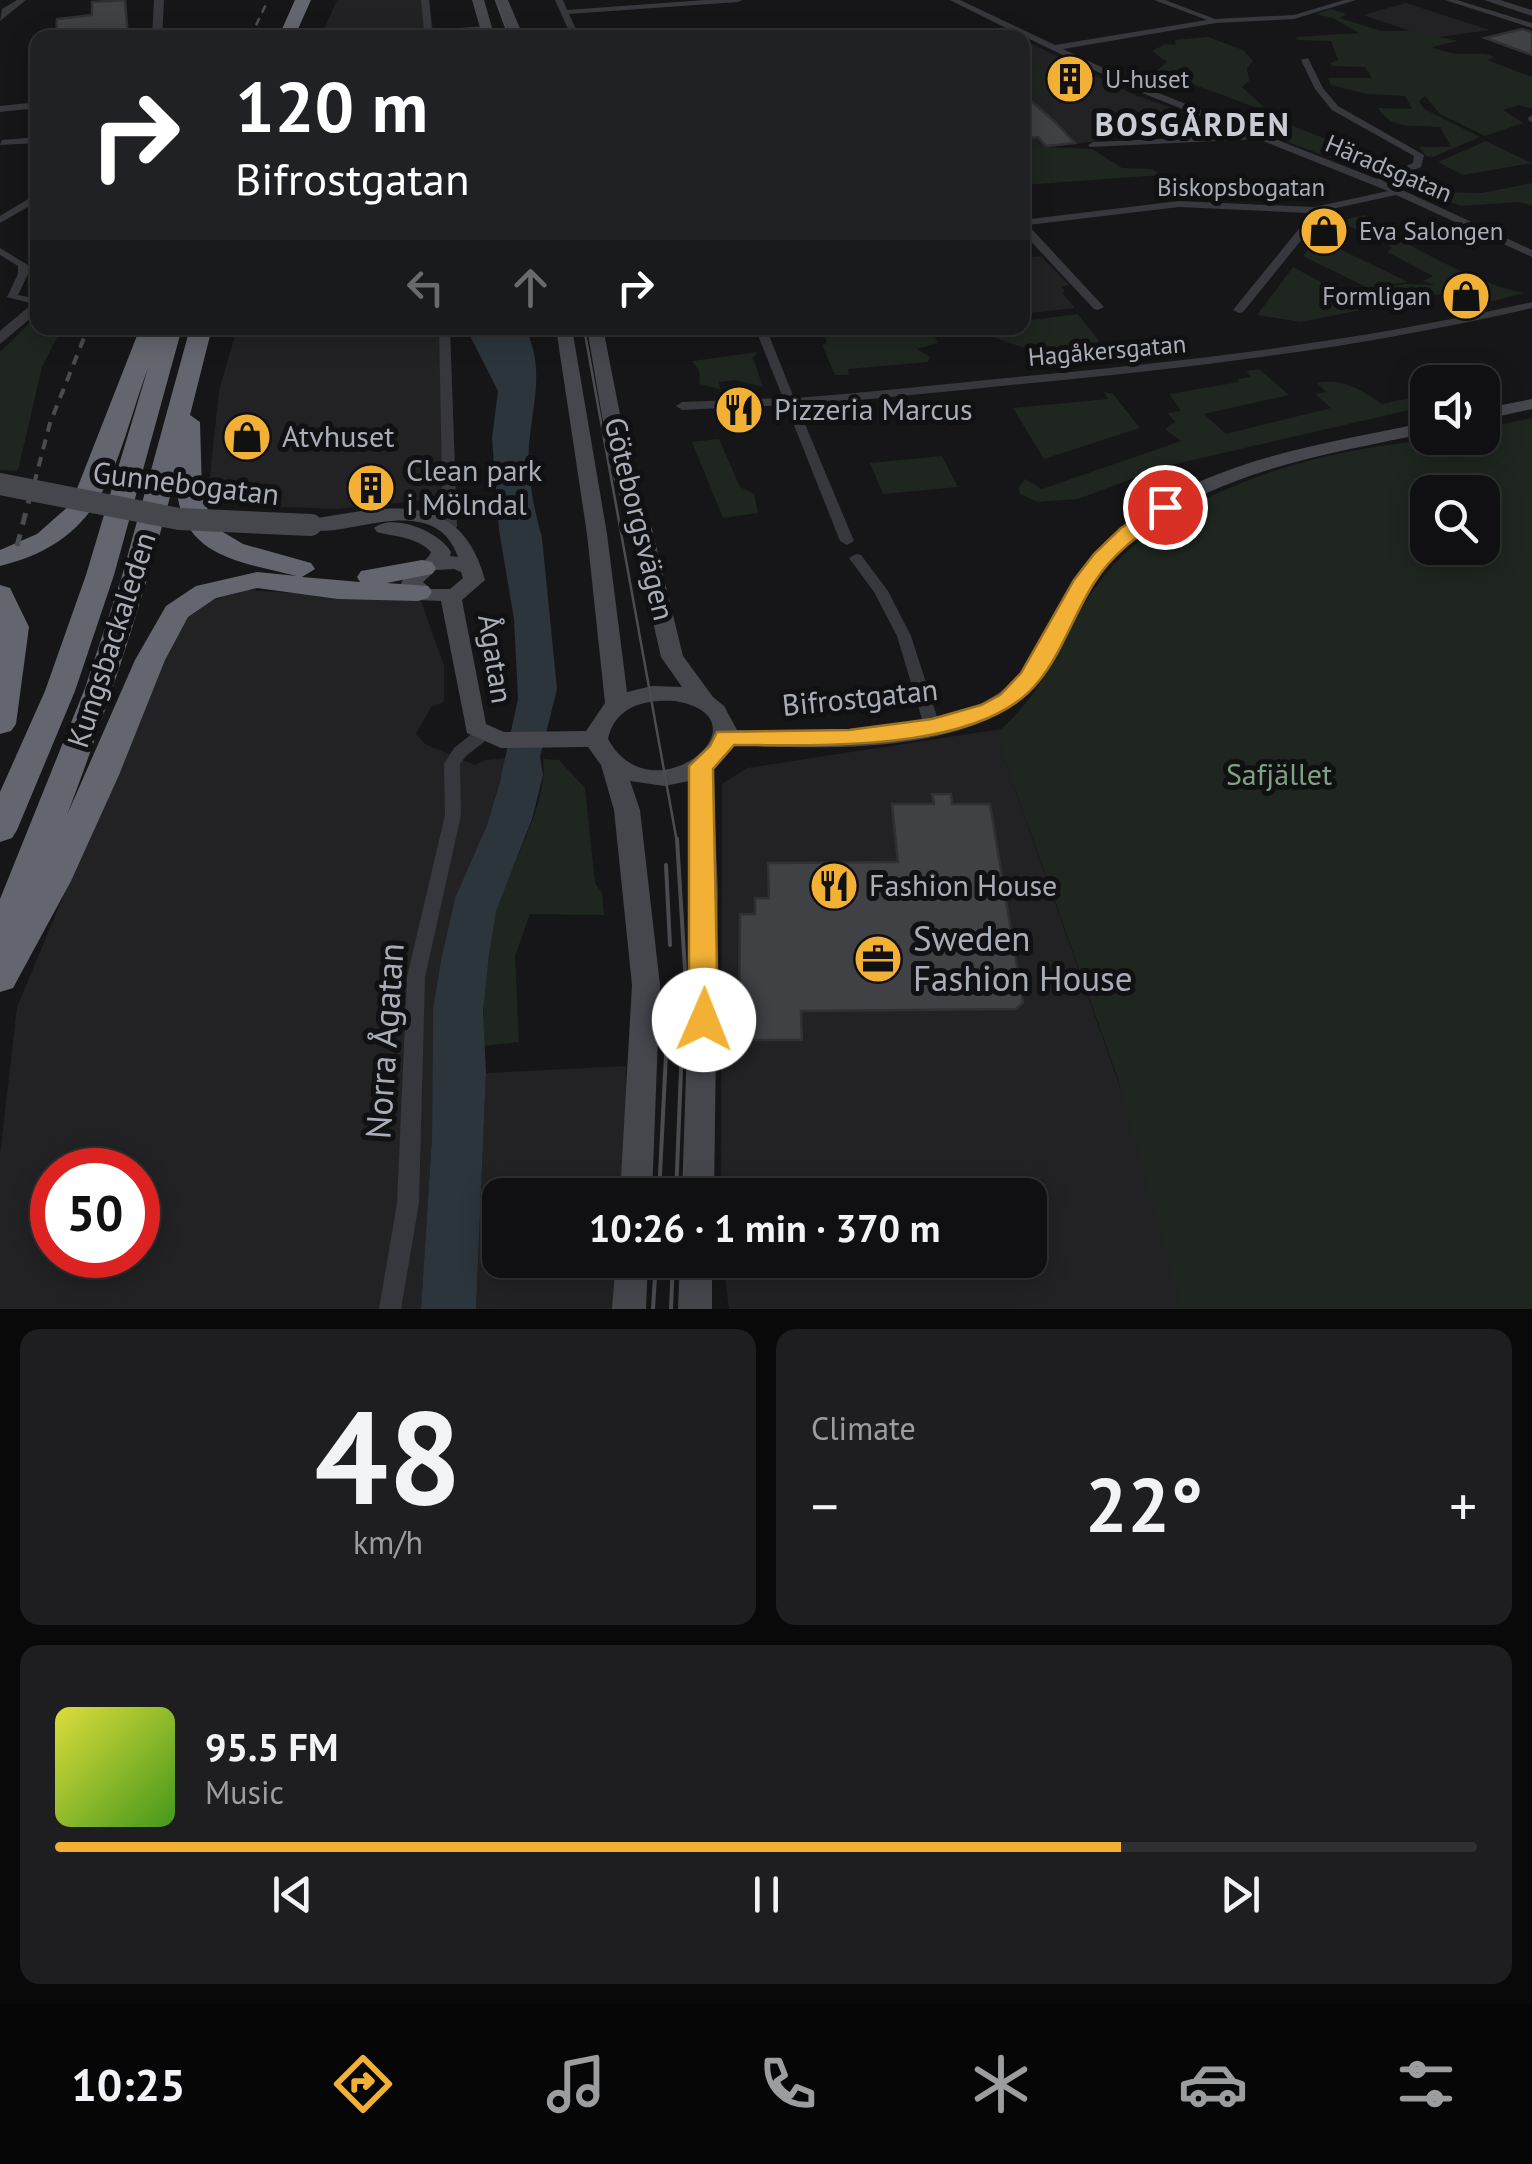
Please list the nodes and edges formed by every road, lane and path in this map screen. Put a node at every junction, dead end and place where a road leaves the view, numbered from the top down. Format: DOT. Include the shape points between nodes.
graph roads {
  1 [pos="22,0"];
  2 [pos="159,0"];
  3 [pos="304,0"];
  4 [pos="425,0"];
  5 [pos="478,0"];
  6 [pos="502,0"];
  7 [pos="560,0"];
  8 [pos="738,0"];
  9 [pos="954,0"];
  10 [pos="1158,0"];
  11 [pos="1304,0"];
  12 [pos="1352,0"];
  13 [pos="1449,0"];
  14 [pos="1489,0"];
  15 [pos="1326,8"];
  16 [pos="566,12"];
  17 [pos="1532,13"];
  18 [pos="0,20"];
  19 [pos="1216,20"];
  20 [pos="1532,26"];
  21 [pos="157,30"];
  22 [pos="290,30"];
  23 [pos="430,30"];
  24 [pos="486,30"];
  25 [pos="515,30"];
  26 [pos="573,30"];
  27 [pos="1013,30"];
  28 [pos="1030,38"];
  29 [pos="1052,48"];
  30 [pos="1305,60"];
  31 [pos="30,106"];
  32 [pos="0,108"];
  33 [pos="1258,136"];
  34 [pos="30,141"];
  35 [pos="1,144"];
  36 [pos="1093,145"];
  37 [pos="1376,182"];
  38 [pos="1399,191"];
  39 [pos="30,201"];
  40 [pos="1314,210"];
  41 [pos="0,220"];
  42 [pos="1030,223"];
  43 [pos="1030,233"];
  44 [pos="0,251"];
  45 [pos="1532,254"];
  46 [pos="30,300"];
  47 [pos="1532,305"];
  48 [pos="1098,306"];
  49 [pos="30,310"];
  50 [pos="1239,310"];
  51 [pos="148,335"];
  52 [pos="169,335"];
  53 [pos="444,335"];
  54 [pos="565,335"];
  55 [pos="595,335"];
  56 [pos="763,335"];
  57 [pos="0,338"];
  58 [pos="197,342"];
  59 [pos="789,400"];
  60 [pos="1532,404"];
  61 [pos="682,406"];
  62 [pos="1500,411"];
  63 [pos="1410,431"];
  64 [pos="0,484"];
  65 [pos="0,495"];
  66 [pos="54,497"];
  67 [pos="448,516"];
  68 [pos="345,524"];
  69 [pos="847,542"];
  70 [pos="0,558"];
  71 [pos="856,558"];
  72 [pos="470,568"];
  73 [pos="426,574"];
  74 [pos="0,594"];
  75 [pos="451,596"];
  76 [pos="704,702"];
  77 [pos="617,705"];
  78 [pos="0,724"];
  79 [pos="932,726"];
  80 [pos="492,737"];
  81 [pos="726,737"];
  82 [pos="596,739"];
  83 [pos="613,764"];
  84 [pos="701,766"];
  85 [pos="0,830"];
  86 [pos="0,945"];
  87 [pos="0,978"];
  88 [pos="637,1178"];
  89 [pos="698,1178"];
  90 [pos="631,1278"];
  91 [pos="696,1278"];
  92 [pos="390,1309"];
  93 [pos="629,1309"];
  94 [pos="695,1309"];
  1 -- 18 [label="street"];
  2 -- 21 [label="street"];
  3 -- 22 [label="highway"];
  4 -- 23 [label="street"];
  5 -- 24 [label="main road"];
  6 -- 25 [label="main road"];
  7 -- 16 [label="street"];
  8 -- 16 [label="street"];
  9 -- 27 [label="street, Häradsgatan"];
  10 -- 19 [label="street"];
  11 -- 15 [label="street"];
  12 -- 15 [label="street"];
  13 -- 20 [label="street"];
  14 -- 17 [label="street"];
  15 -- 19 [label="street" via="1278,20"];
  16 -- 26 [label="street"];
  19 -- 29 [label="street"];
  28 -- 29 [label="street, Häradsgatan"];
  29 -- 33 [label="street, Häradsgatan"];
  30 -- 37 [label="street" via="1335,108 1419,155 1418,165"];
  31 -- 32 [label="street"];
  33 -- 36 [label="street"];
  33 -- 37 [label="street, Häradsgatan"];
  34 -- 35 [label="street"];
  37 -- 38 [label="street, Häradsgatan"];
  38 -- 40 [label="street, Biskopsbogatan"];
  38 -- 45 [label="street, Häradsgatan"];
  39 -- 41 [label="street"];
  40 -- 42 [label="street, Biskopsbogatan" via="1179,204"];
  40 -- 50 [label="street"];
  43 -- 48 [label="street"];
  44 -- 46 [label="street" via="23,264 12,297"];
  47 -- 59 [label="street, Hagåkersgatan" via="1244,359"];
  49 -- 57 [label="street"];
  51 -- 70 [label="highway" via="84,506 53,537"];
  52 -- 85 [label="highway, Kungsbackaleden" via="100,575"];
  53 -- 67 [label="street"];
  54 -- 77 [label="main road, Göteborgsvägen"];
  55 -- 76 [label="main road, Göteborgsvägen" via="622,476 642,529 672,657"];
  56 -- 59 [label="street"];
  58 -- 73 [label="highway" via="187,441 189,492 201,530 260,559 341,576"];
  58 -- 86 [label="highway, Kungsbackaleden" via="100,688"];
  59 -- 61 [label="street, Hagåkersgatan"];
  59 -- 69 [label="street"];
  60 -- 62 [label="main road"];
  63 -- 79 [label="main road, Bifrostgatan" via="1270,462 1165,507 1101,558 1020,690 989,710"];
  64 -- 66 [label="main road, Gunnebogatan, bridge"];
  65 -- 66 [label="main road, Gunnebogatan, bridge"];
  66 -- 68 [label="main road, Gunnebogatan, bridge" via="224,524"];
  67 -- 68 [label="main road"];
  67 -- 72 [label="main road" via="465,543"];
  68 -- 73 [label="main road, Gunnebogatan" via="436,542 440,552"];
  71 -- 79 [label="street" via="904,636"];
  72 -- 73 [label="main road" via="455,562"];
  72 -- 75 [label="main road, Ågatan" via="471,585"];
  73 -- 75 [label="main road, Ågatan" via="433,597"];
  73 -- 87 [label="highway" via="338,590 257,580 206,592 176,612 53,881"];
  74 -- 78 [label="highway" via="14,627"];
  75 -- 80 [label="main road, Ågatan" via="471,722"];
  76 -- 77 [label="main road" via="663,692"];
  76 -- 81 [label="main road, Göteborgsvägen" via="723,720"];
  77 -- 82 [label="main road" via="600,723"];
  79 -- 81 [label="main road, Bifrostgatan" via="849,738"];
  80 -- 82 [label="main road, Ågatan"];
  80 -- 92 [label="street, Norra Ågatan" via="460,752 452,764 452,814 416,977 408,1204"];
  81 -- 84 [label="main road"];
  82 -- 83 [label="main road"];
  83 -- 84 [label="main road" via="654,777"];
  83 -- 88 [label="main road" via="627,810 646,985"];
  84 -- 89 [label="main road"];
  90 -- 93 [label="main road"];
  91 -- 94 [label="main road"];
}
